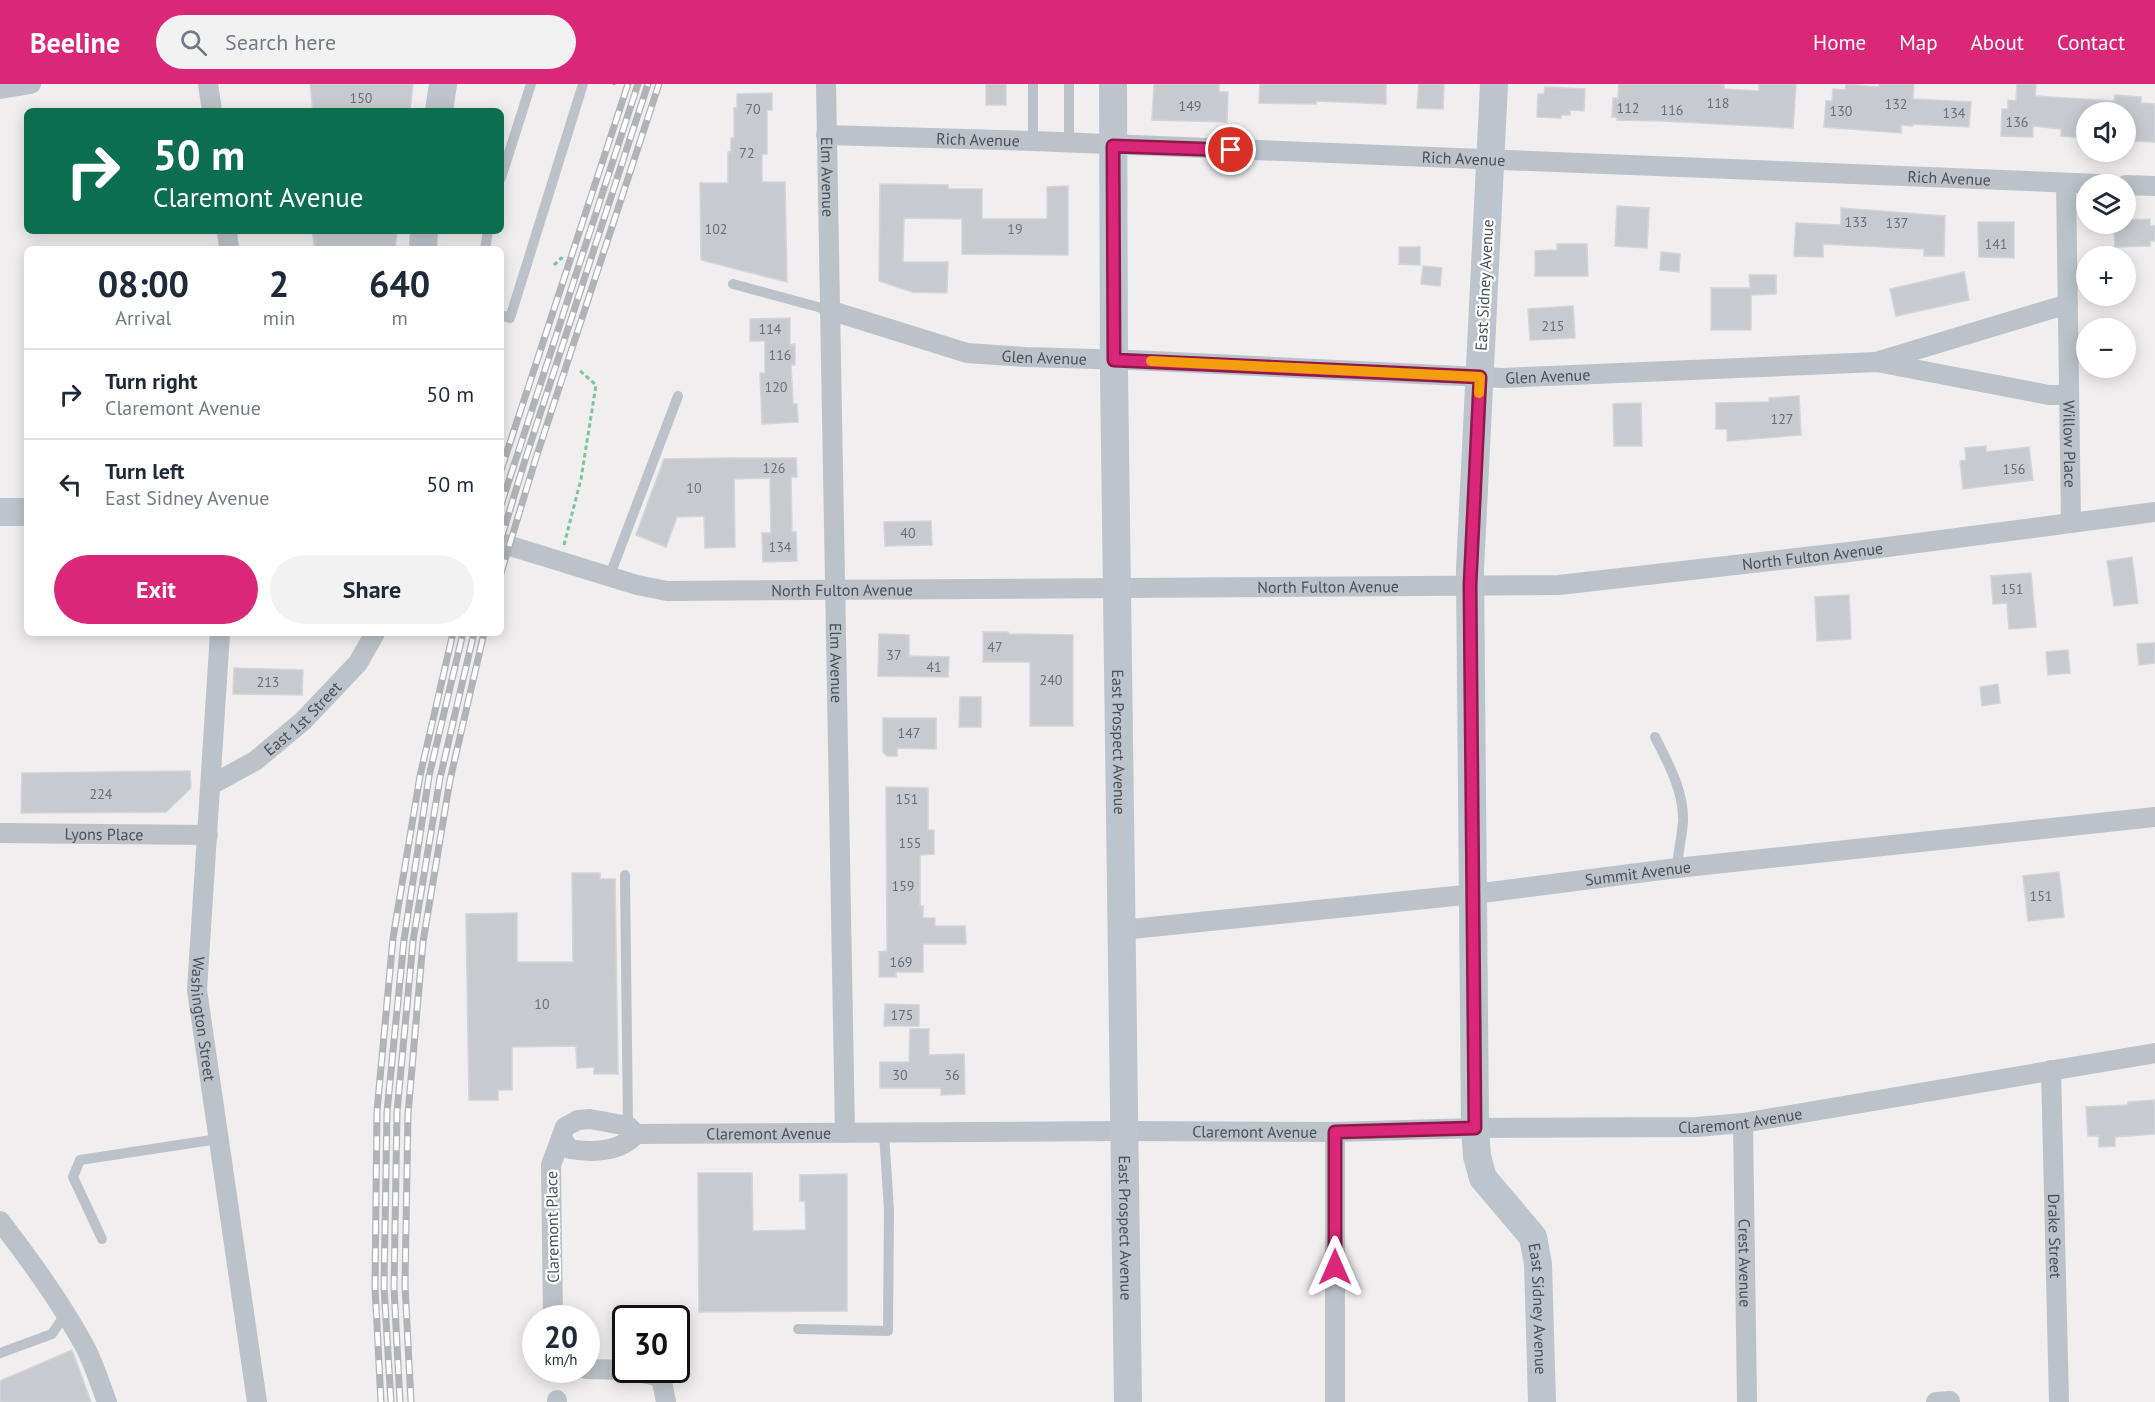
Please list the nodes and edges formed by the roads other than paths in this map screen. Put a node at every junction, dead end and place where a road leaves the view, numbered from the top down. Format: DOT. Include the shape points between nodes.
graph roads {
  1 [pos="31,84"];
  2 [pos="208,84"];
  3 [pos="443,84"];
  4 [pos="531,84"];
  5 [pos="583,84"];
  6 [pos="826,84"];
  7 [pos="1033,84"];
  8 [pos="1069,84"];
  9 [pos="1113,84"];
  10 [pos="1494,84"];
  11 [pos="0,89"];
  12 [pos="212,108"];
  13 [pos="439,108"];
  14 [pos="826,135"];
  15 [pos="1033,141"];
  16 [pos="1069,143"];
  17 [pos="1113,146"];
  18 [pos="1490,160"];
  19 [pos="504,169"];
  20 [pos="2066,183"];
  21 [pos="2076,183"];
  22 [pos="2136,185"];
  23 [pos="2155,186"];
  24 [pos="732,284"];
  25 [pos="2068,304"];
  26 [pos="829,310"];
  27 [pos="504,316"];
  28 [pos="1114,360"];
  29 [pos="1877,362"];
  30 [pos="1480,377"];
  31 [pos="2069,395"];
  32 [pos="678,396"];
  33 [pos="0,512"];
  34 [pos="24,512"];
  35 [pos="2155,512"];
  36 [pos="2071,523"];
  37 [pos="504,545"];
  38 [pos="610,575"];
  39 [pos="1470,585"];
  40 [pos="1117,587"];
  41 [pos="834,589"];
  42 [pos="220,636"];
  43 [pos="373,636"];
  44 [pos="1655,737"];
  45 [pos="211,785"];
  46 [pos="2155,817"];
  47 [pos="0,833"];
  48 [pos="208,835"];
  49 [pos="1677,868"];
  50 [pos="625,875"];
  51 [pos="1474,894"];
  52 [pos="1122,930"];
  53 [pos="2155,1053"];
  54 [pos="2051,1070"];
  55 [pos="1743,1123"];
  56 [pos="1475,1128"];
  57 [pos="632,1130"];
  58 [pos="1124,1131"];
  59 [pos="1335,1132"];
  60 [pos="845,1133"];
  61 [pos="884,1133"];
  62 [pos="561,1138"];
  63 [pos="218,1139"];
  64 [pos="0,1221"];
  65 [pos="102,1239"];
  66 [pos="553,1305"];
  67 [pos="66,1313"];
  68 [pos="798,1329"];
  69 [pos="0,1353"];
  70 [pos="600,1369"];
  71 [pos="107,1402"];
  72 [pos="257,1402"];
  73 [pos="666,1402"];
  74 [pos="1128,1402"];
  75 [pos="1335,1402"];
  76 [pos="1542,1402"];
  77 [pos="1747,1402"];
  78 [pos="2059,1402"];
  1 -- 11 [label="street"];
  2 -- 12 [label="street"];
  3 -- 13 [label="street"];
  4 -- 19 [label="lane"];
  5 -- 27 [label="lane" via="510,318"];
  6 -- 14 [label="street, Elm Avenue"];
  7 -- 15 [label="lane"];
  8 -- 16 [label="lane"];
  9 -- 17 [label="street, East Prospect Avenue"];
  10 -- 18 [label="street, East Sidney Avenue"];
  14 -- 15 [label="street, Rich Avenue"];
  14 -- 26 [label="street, Elm Avenue"];
  15 -- 16 [label="street, Rich Avenue"];
  16 -- 17 [label="street, Rich Avenue"];
  17 -- 18 [label="street, Rich Avenue"];
  17 -- 28 [label="street, East Prospect Avenue"];
  18 -- 20 [label="street, Rich Avenue"];
  18 -- 30 [label="street, East Sidney Avenue"];
  20 -- 21 [label="street, Rich Avenue"];
  20 -- 25 [label="street, Willow Place"];
  22 -- 23 [label="street"];
  24 -- 26 [label="lane"];
  25 -- 29 [label="street, Glen Avenue"];
  25 -- 31 [label="street, Willow Place"];
  26 -- 28 [label="street, Glen Avenue" via="967,352"];
  26 -- 41 [label="street, Elm Avenue"];
  28 -- 30 [label="street, Glen Avenue"];
  28 -- 40 [label="street, East Prospect Avenue"];
  29 -- 30 [label="street, Glen Avenue"];
  29 -- 31 [label="street, Glen Avenue" via="2049,396"];
  30 -- 39 [label="street, East Sidney Avenue"];
  31 -- 36 [label="street, Willow Place"];
  32 -- 38 [label="lane"];
  33 -- 34 [label="street"];
  35 -- 36 [label="street, North Fulton Avenue"];
  36 -- 39 [label="street, North Fulton Avenue" via="1559,585"];
  37 -- 38 [label="street, North Fulton Avenue"];
  38 -- 41 [label="street, North Fulton Avenue" via="667,591"];
  39 -- 40 [label="street, North Fulton Avenue"];
  39 -- 51 [label="street, East Sidney Avenue"];
  40 -- 41 [label="street, North Fulton Avenue"];
  40 -- 52 [label="street, East Prospect Avenue"];
  41 -- 60 [label="street, Elm Avenue"];
  42 -- 45 [label="street, Washington Street"];
  43 -- 45 [label="street, East 1st Street" via="358,663 303,721 255,761"];
  44 -- 49 [label="lane" via="1681,799 1683,822"];
  45 -- 48 [label="street, Washington Street"];
  46 -- 49 [label="street, Summit Avenue"];
  47 -- 48 [label="street, Lyons Place"];
  48 -- 63 [label="street, Washington Street" via="196,990"];
  49 -- 51 [label="street, Summit Avenue"];
  50 -- 57 [label="lane"];
  51 -- 52 [label="street, Summit Avenue"];
  51 -- 56 [label="street, East Sidney Avenue"];
  52 -- 58 [label="street, East Prospect Avenue"];
  53 -- 54 [label="street, Claremont Avenue"];
  54 -- 55 [label="street, Claremont Avenue"];
  54 -- 78 [label="street, Drake Street"];
  55 -- 56 [label="street, Claremont Avenue" via="1696,1127"];
  55 -- 77 [label="street, Crest Avenue"];
  56 -- 59 [label="street, Claremont Avenue"];
  56 -- 76 [label="street, East Sidney Avenue" via="1484,1178 1533,1237 1538,1264"];
  57 -- 60 [label="street, Claremont Avenue"];
  57 -- 62 [label="street, Claremont Avenue" via="590,1119 578,1120 565,1127"];
  57 -- 62 [label="street, Claremont Avenue" via="628,1144 613,1148 570,1149"];
  58 -- 59 [label="street, Claremont Avenue"];
  58 -- 61 [label="street, Claremont Avenue"];
  58 -- 74 [label="street, East Prospect Avenue"];
  59 -- 75 [label="street"];
  60 -- 61 [label="street, Claremont Avenue"];
  61 -- 68 [label="lane" via="889,1210 888,1331"];
  62 -- 66 [label="street, Claremont Place" via="551,1165"];
  63 -- 65 [label="lane" via="80,1160 73,1177"];
  63 -- 72 [label="street, Washington Street"];
  64 -- 67 [label="street"];
  67 -- 69 [label="lane" via="52,1334"];
  67 -- 71 [label="street" via="86,1349"];
  70 -- 73 [label="street" via="630,1370 661,1377"];
}
